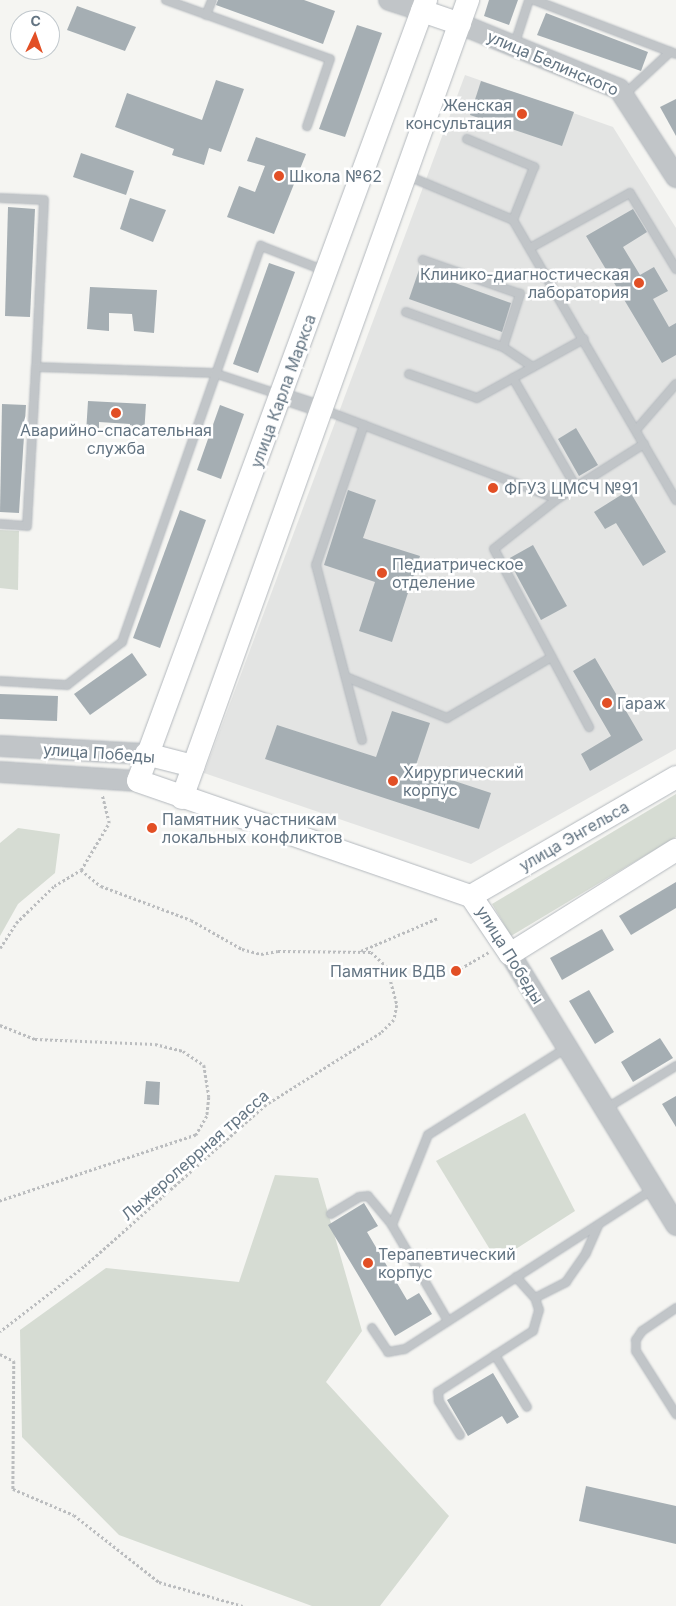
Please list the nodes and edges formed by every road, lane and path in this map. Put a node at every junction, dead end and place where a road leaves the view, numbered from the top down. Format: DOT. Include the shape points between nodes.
graph roads {
  1 [pos="166,0"];
  2 [pos="212,0"];
  3 [pos="389,0"];
  4 [pos="468,0"];
  5 [pos="529,0"];
  6 [pos="534,0"];
  7 [pos="423,6"];
  8 [pos="206,14"];
  9 [pos="460,24"];
  10 [pos="514,46"];
  11 [pos="673,53"];
  12 [pos="626,94"];
  13 [pos="306,126"];
  14 [pos="467,139"];
  15 [pos="406,175"];
  16 [pos="676,177"];
  17 [pos="0,198"];
  18 [pos="513,220"];
  19 [pos="530,248"];
  20 [pos="423,260"];
  21 [pos="676,269"];
  22 [pos="328,272"];
  23 [pos="406,312"];
  24 [pos="584,339"];
  25 [pos="503,346"];
  26 [pos="36,367"];
  27 [pos="533,367"];
  28 [pos="214,373"];
  29 [pos="409,374"];
  30 [pos="513,378"];
  31 [pos="676,384"];
  32 [pos="283,396"];
  33 [pos="322,409"];
  34 [pos="364,425"];
  35 [pos="636,430"];
  36 [pos="644,444"];
  37 [pos="576,487"];
  38 [pos="557,499"];
  39 [pos="676,500"];
  40 [pos="0,524"];
  41 [pos="552,658"];
  42 [pos="346,678"];
  43 [pos="0,681"];
  44 [pos="589,727"];
  45 [pos="362,740"];
  46 [pos="0,746"];
  47 [pos="146,754"];
  48 [pos="193,766"];
  49 [pos="0,772"];
  50 [pos="676,777"];
  51 [pos="138,781"];
  52 [pos="102,794"];
  53 [pos="182,798"];
  54 [pos="676,850"];
  55 [pos="81,870"];
  56 [pos="472,896"];
  57 [pos="438,918"];
  58 [pos="0,948"];
  59 [pos="360,952"];
  60 [pos="501,952"];
  61 [pos="456,971"];
  62 [pos="0,1025"];
  63 [pos="567,1047"];
  64 [pos="676,1066"];
  65 [pos="605,1109"];
  66 [pos="654,1189"];
  67 [pos="0,1201"];
  68 [pos="331,1214"];
  69 [pos="392,1225"];
  70 [pos="676,1225"];
  71 [pos="598,1226"];
  72 [pos="516,1277"];
  73 [pos="535,1298"];
  74 [pos="676,1308"];
  75 [pos="448,1321"];
  76 [pos="372,1328"];
  77 [pos="0,1332"];
  78 [pos="0,1354"];
  79 [pos="495,1355"];
  80 [pos="527,1407"];
  81 [pos="676,1414"];
  82 [pos="460,1435"];
  83 [pos="243,1606"];
  1 -- 8 [label="lane"];
  2 -- 8 [label="lane"];
  3 -- 7 [label="street, улица Белинского"];
  4 -- 9 [label="main road"];
  5 -- 10 [label="lane"];
  6 -- 11 [label="lane"];
  7 -- 9 [label="main road, улица Белинского"];
  7 -- 22 [label="main road, улица Карла Маркса"];
  8 -- 13 [label="lane" via="330,59"];
  9 -- 10 [label="street, улица Белинского"];
  9 -- 15 [label="main road"];
  10 -- 12 [label="street, улица Белинского"];
  11 -- 12 [label="lane"];
  12 -- 16 [label="street, улица Белинского"];
  14 -- 18 [label="lane" via="534,167"];
  15 -- 18 [label="lane"];
  15 -- 33 [label="main road"];
  17 -- 26 [label="lane" via="44,200"];
  18 -- 19 [label="lane"];
  19 -- 21 [label="lane" via="630,193"];
  19 -- 24 [label="lane"];
  20 -- 25 [label="lane" via="520,294"];
  22 -- 28 [label="lane" via="261,246"];
  22 -- 32 [label="main road, улица Карла Маркса"];
  23 -- 25 [label="lane"];
  24 -- 27 [label="lane"];
  24 -- 35 [label="lane"];
  25 -- 27 [label="lane"];
  26 -- 28 [label="lane"];
  26 -- 40 [label="lane" via="27,526"];
  27 -- 30 [label="lane"];
  28 -- 32 [label="lane"];
  28 -- 43 [label="lane" via="122,642 67,685"];
  29 -- 30 [label="lane" via="476,398"];
  30 -- 37 [label="lane"];
  31 -- 35 [label="lane"];
  32 -- 33 [label="street"];
  32 -- 47 [label="main road, улица Карла Маркса"];
  33 -- 34 [label="lane"];
  33 -- 48 [label="main road"];
  34 -- 38 [label="lane"];
  34 -- 42 [label="lane" via="316,565"];
  35 -- 36 [label="lane"];
  36 -- 37 [label="lane"];
  36 -- 39 [label="lane"];
  37 -- 38 [label="lane"];
  38 -- 41 [label="lane" via="494,549"];
  41 -- 42 [label="lane" via="447,718"];
  41 -- 44 [label="lane"];
  42 -- 45 [label="lane"];
  46 -- 47 [label="street, улица Победы"];
  47 -- 48 [label="main road, улица Победы"];
  47 -- 51 [label="main road, улица Карла Маркса"];
  48 -- 53 [label="main road"];
  49 -- 51 [label="street, улица Победы"];
  50 -- 56 [label="main road, улица Энгельса"];
  51 -- 53 [label="main road, улица Победы"];
  52 -- 55 [label="path" via="109,823"];
  53 -- 56 [label="main road, улица Победы"];
  54 -- 60 [label="main road"];
  55 -- 58 [label="path" via="54,886 16,923"];
  55 -- 59 [label="path, Лыжеролеррная трасса" via="101,886 191,920 242,949 261,954 278,951"];
  56 -- 60 [label="main road, улица Победы"];
  57 -- 59 [label="path"];
  59 -- 77 [label="path, Лыжеролеррная трасса" via="377,955 387,967 397,1005 394,1020 360,1047 266,1105 84,1267"];
  60 -- 61 [label="path"];
  60 -- 63 [label="street, улица Победы"];
  62 -- 67 [label="path, Лыжеролеррная трасса" via="35,1039 155,1044 183,1051 204,1065 209,1097 207,1116 196,1135"];
  63 -- 65 [label="street, улица Победы"];
  63 -- 69 [label="lane" via="428,1135"];
  64 -- 65 [label="lane"];
  65 -- 66 [label="street, улица Победы"];
  66 -- 70 [label="street, улица Победы"];
  66 -- 71 [label="lane"];
  68 -- 69 [label="lane" via="359,1197 368,1196"];
  69 -- 75 [label="lane"];
  71 -- 72 [label="lane"];
  71 -- 73 [label="lane" via="586,1253 566,1282"];
  72 -- 73 [label="lane"];
  72 -- 75 [label="lane"];
  73 -- 79 [label="lane" via="539,1310 532,1331"];
  74 -- 81 [label="lane" via="642,1331 636,1340 636,1351"];
  75 -- 76 [label="lane" via="405,1349 388,1352"];
  78 -- 83 [label="path" via="14,1361 14,1489 74,1515 159,1582"];
  79 -- 80 [label="lane"];
  79 -- 82 [label="lane" via="438,1392 439,1401"];
}
